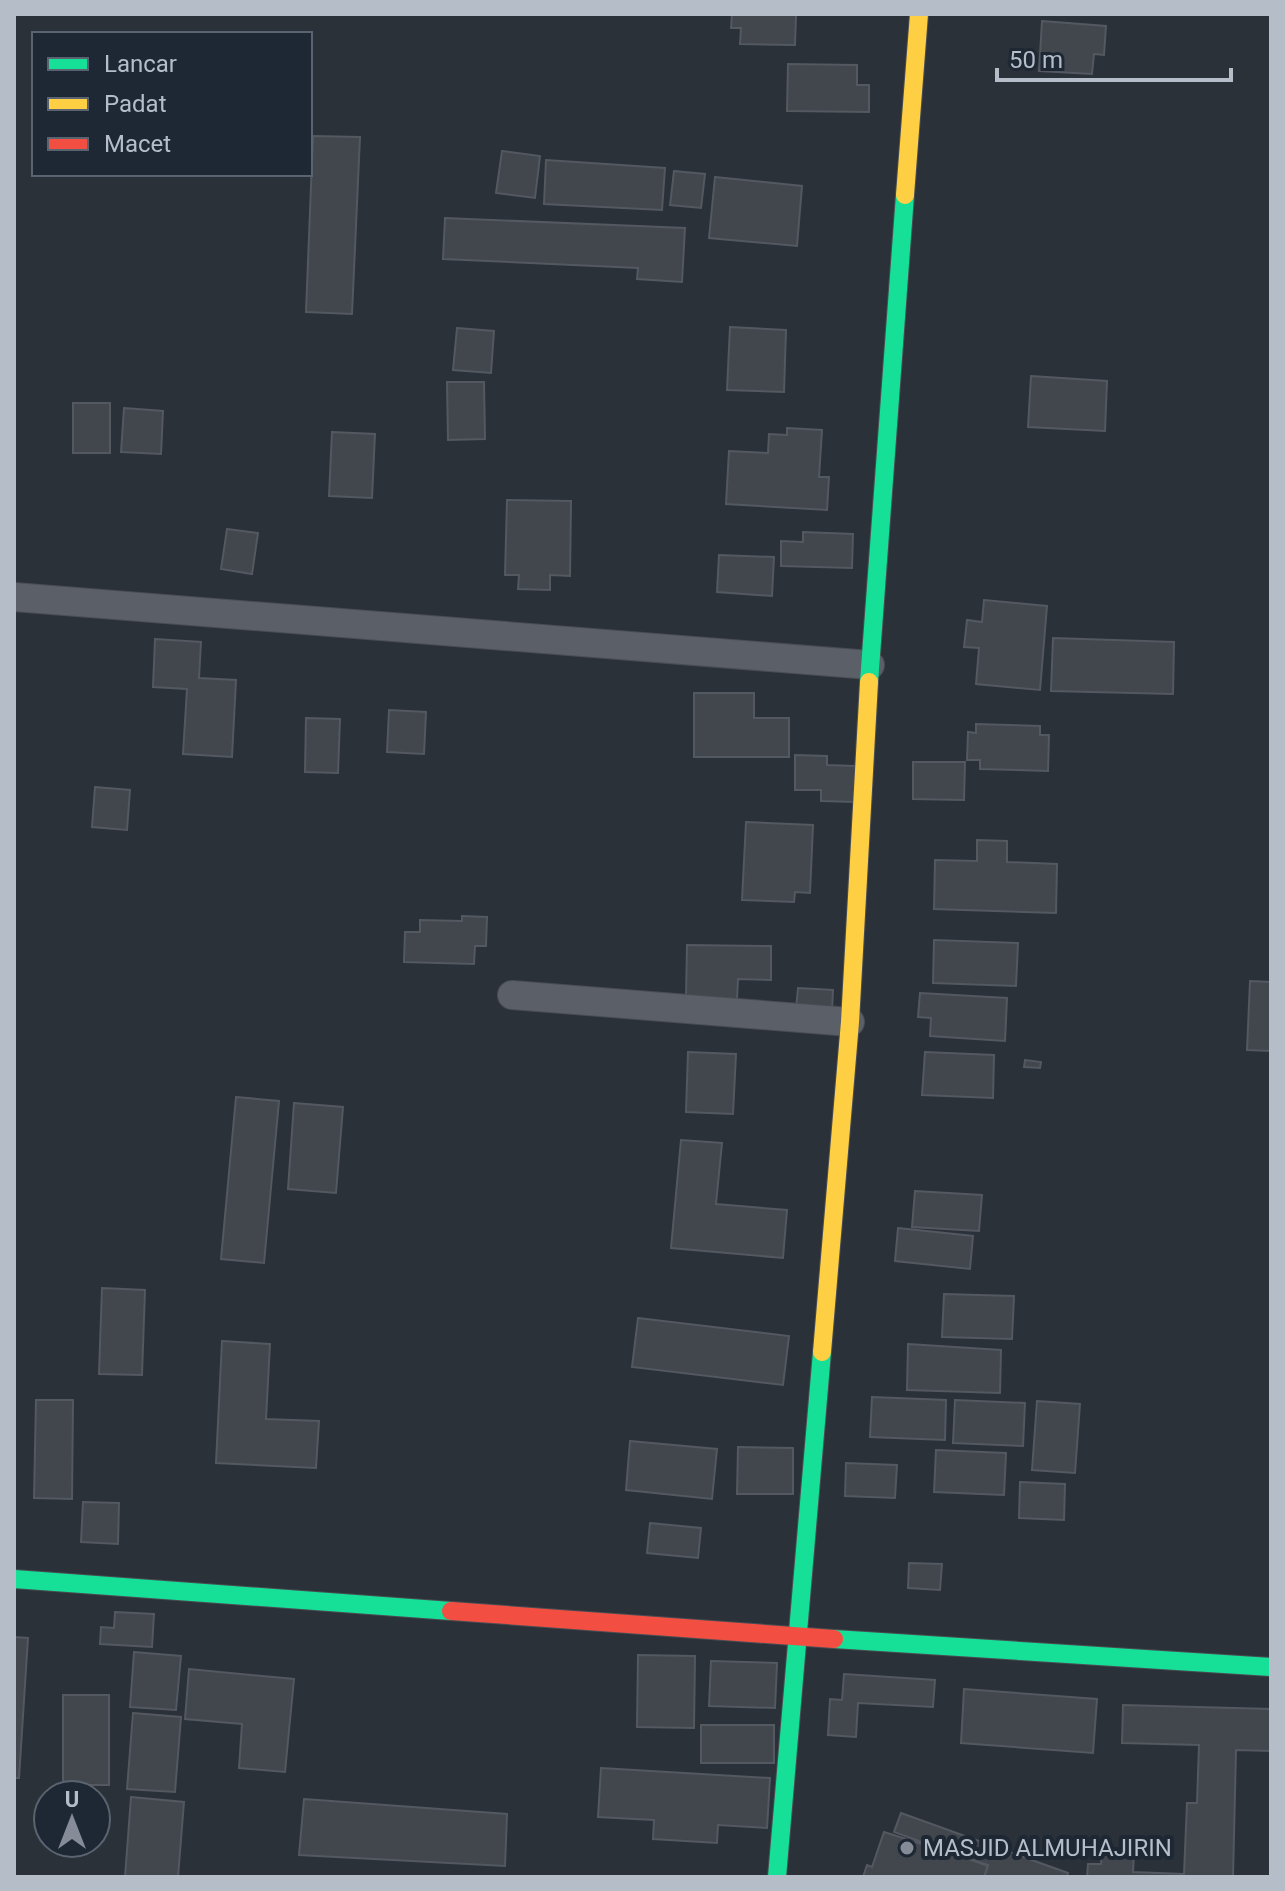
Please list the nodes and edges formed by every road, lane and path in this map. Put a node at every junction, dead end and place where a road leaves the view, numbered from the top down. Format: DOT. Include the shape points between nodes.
graph roads {
  1 [pos="919,14"];
  2 [pos="14,597"];
  3 [pos="870,665"];
  4 [pos="512,995"];
  5 [pos="850,1022"];
  6 [pos="14,1579"];
  7 [pos="799,1637"];
  8 [pos="1271,1667"];
  9 [pos="777,1877"];
  1 -- 3 [label="street"];
  2 -- 3 [label="street"];
  3 -- 5 [label="street"];
  4 -- 5 [label="street"];
  5 -- 7 [label="street"];
  6 -- 7 [label="street"];
  7 -- 8 [label="street"];
  7 -- 9 [label="street"];
}
